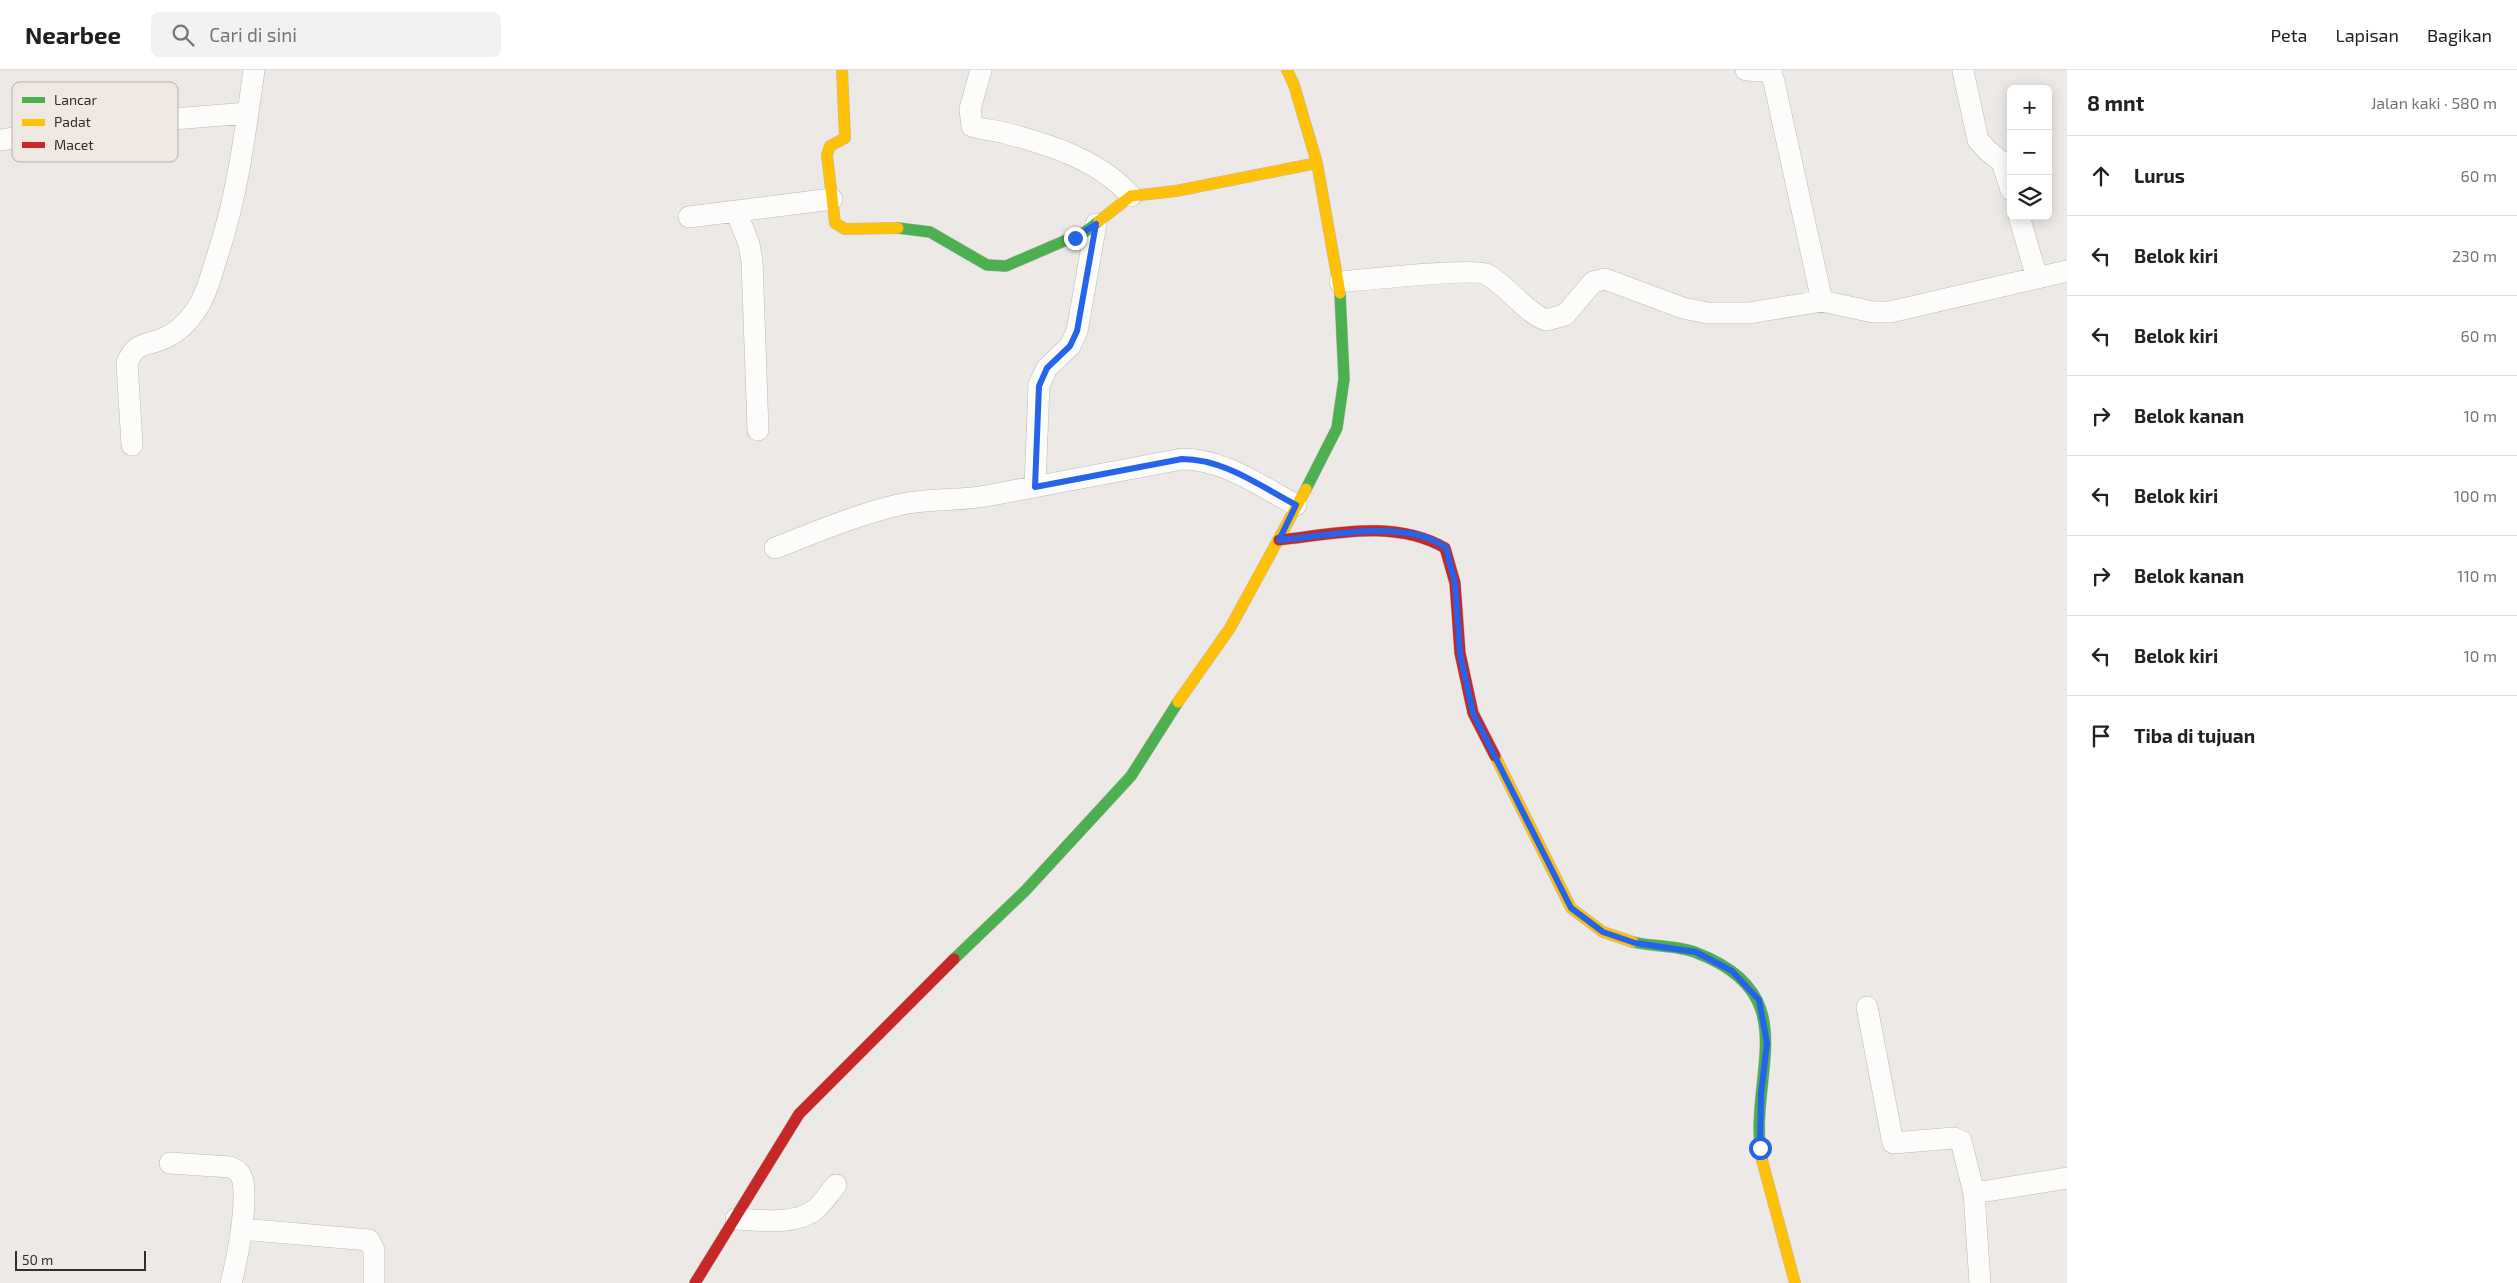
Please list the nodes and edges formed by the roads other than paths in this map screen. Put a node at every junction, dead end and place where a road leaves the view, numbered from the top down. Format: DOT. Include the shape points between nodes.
graph roads {
  1 [pos="254,70"];
  2 [pos="842,70"];
  3 [pos="981,70"];
  4 [pos="1287,70"];
  5 [pos="1746,70"];
  6 [pos="1963,71"];
  7 [pos="248,113"];
  8 [pos="178,119"];
  9 [pos="1317,163"];
  10 [pos="2007,178"];
  11 [pos="1131,196"];
  12 [pos="832,199"];
  13 [pos="736,211"];
  14 [pos="689,217"];
  15 [pos="2020,220"];
  16 [pos="1096,224"];
  17 [pos="2067,271"];
  18 [pos="2037,278"];
  19 [pos="1340,282"];
  20 [pos="1822,301"];
  21 [pos="758,430"];
  22 [pos="132,445"];
  23 [pos="1035,487"];
  24 [pos="1296,505"];
  25 [pos="1279,540"];
  26 [pos="775,548"];
  27 [pos="1867,1007"];
  28 [pos="170,1163"];
  29 [pos="2067,1178"];
  30 [pos="836,1186"];
  31 [pos="1974,1193"];
  32 [pos="736,1219"];
  33 [pos="242,1229"];
  34 [pos="231,1283"];
  35 [pos="374,1283"];
  36 [pos="695,1283"];
  37 [pos="1795,1283"];
  38 [pos="1980,1283"];
  1 -- 7 [label="street"];
  2 -- 12 [label="street" via="845,138 828,150"];
  3 -- 11 [label="street" via="970,109 972,126 1082,159 1102,170"];
  4 -- 9 [label="street"];
  5 -- 20 [label="street" via="1765,71 1772,75"];
  6 -- 10 [label="street" via="1978,140 2002,162"];
  7 -- 8 [label="street"];
  7 -- 22 [label="street" via="227,227 199,306 182,328 162,339 141,344 127,363"];
  9 -- 11 [label="street" via="1176,191"];
  9 -- 19 [label="street"];
  11 -- 16 [label="street"];
  12 -- 13 [label="street"];
  12 -- 16 [label="street" via="838,227 930,232 972,258 996,266 1006,266 1052,248"];
  13 -- 14 [label="street"];
  13 -- 21 [label="street" via="752,261"];
  15 -- 18 [label="street"];
  16 -- 23 [label="street" via="1077,331 1070,346 1047,368 1039,386"];
  17 -- 18 [label="street"];
  18 -- 20 [label="street" via="1890,312 1873,312"];
  19 -- 20 [label="street" via="1484,273 1546,320 1565,314 1593,282 1605,279 1708,314 1749,313"];
  19 -- 24 [label="street" via="1342,404 1337,428 1325,455"];
  23 -- 24 [label="street" via="1182,459 1200,459 1220,464"];
  23 -- 26 [label="street" via="957,501 930,500 899,505 850,518"];
  24 -- 25 [label="street"];
  25 -- 32 [label="street" via="1230,628 1131,776 1026,891 903,1008 799,1114"];
  25 -- 37 [label="street" via="1395,532 1425,536 1446,548 1455,583 1460,654 1473,713 1571,908 1603,932 1635,943 1696,952 1732,971 1759,1000 1767,1043 1761,1094 1760,1148"];
  27 -- 31 [label="street" via="1893,1143 1954,1138 1961,1141"];
  28 -- 33 [label="street" via="230,1167 239,1171 243,1180"];
  29 -- 31 [label="street"];
  30 -- 32 [label="street" via="816,1209 803,1218"];
  31 -- 38 [label="street"];
  32 -- 36 [label="street"];
  33 -- 34 [label="street"];
  33 -- 35 [label="street" via="369,1240 374,1250"];
}
